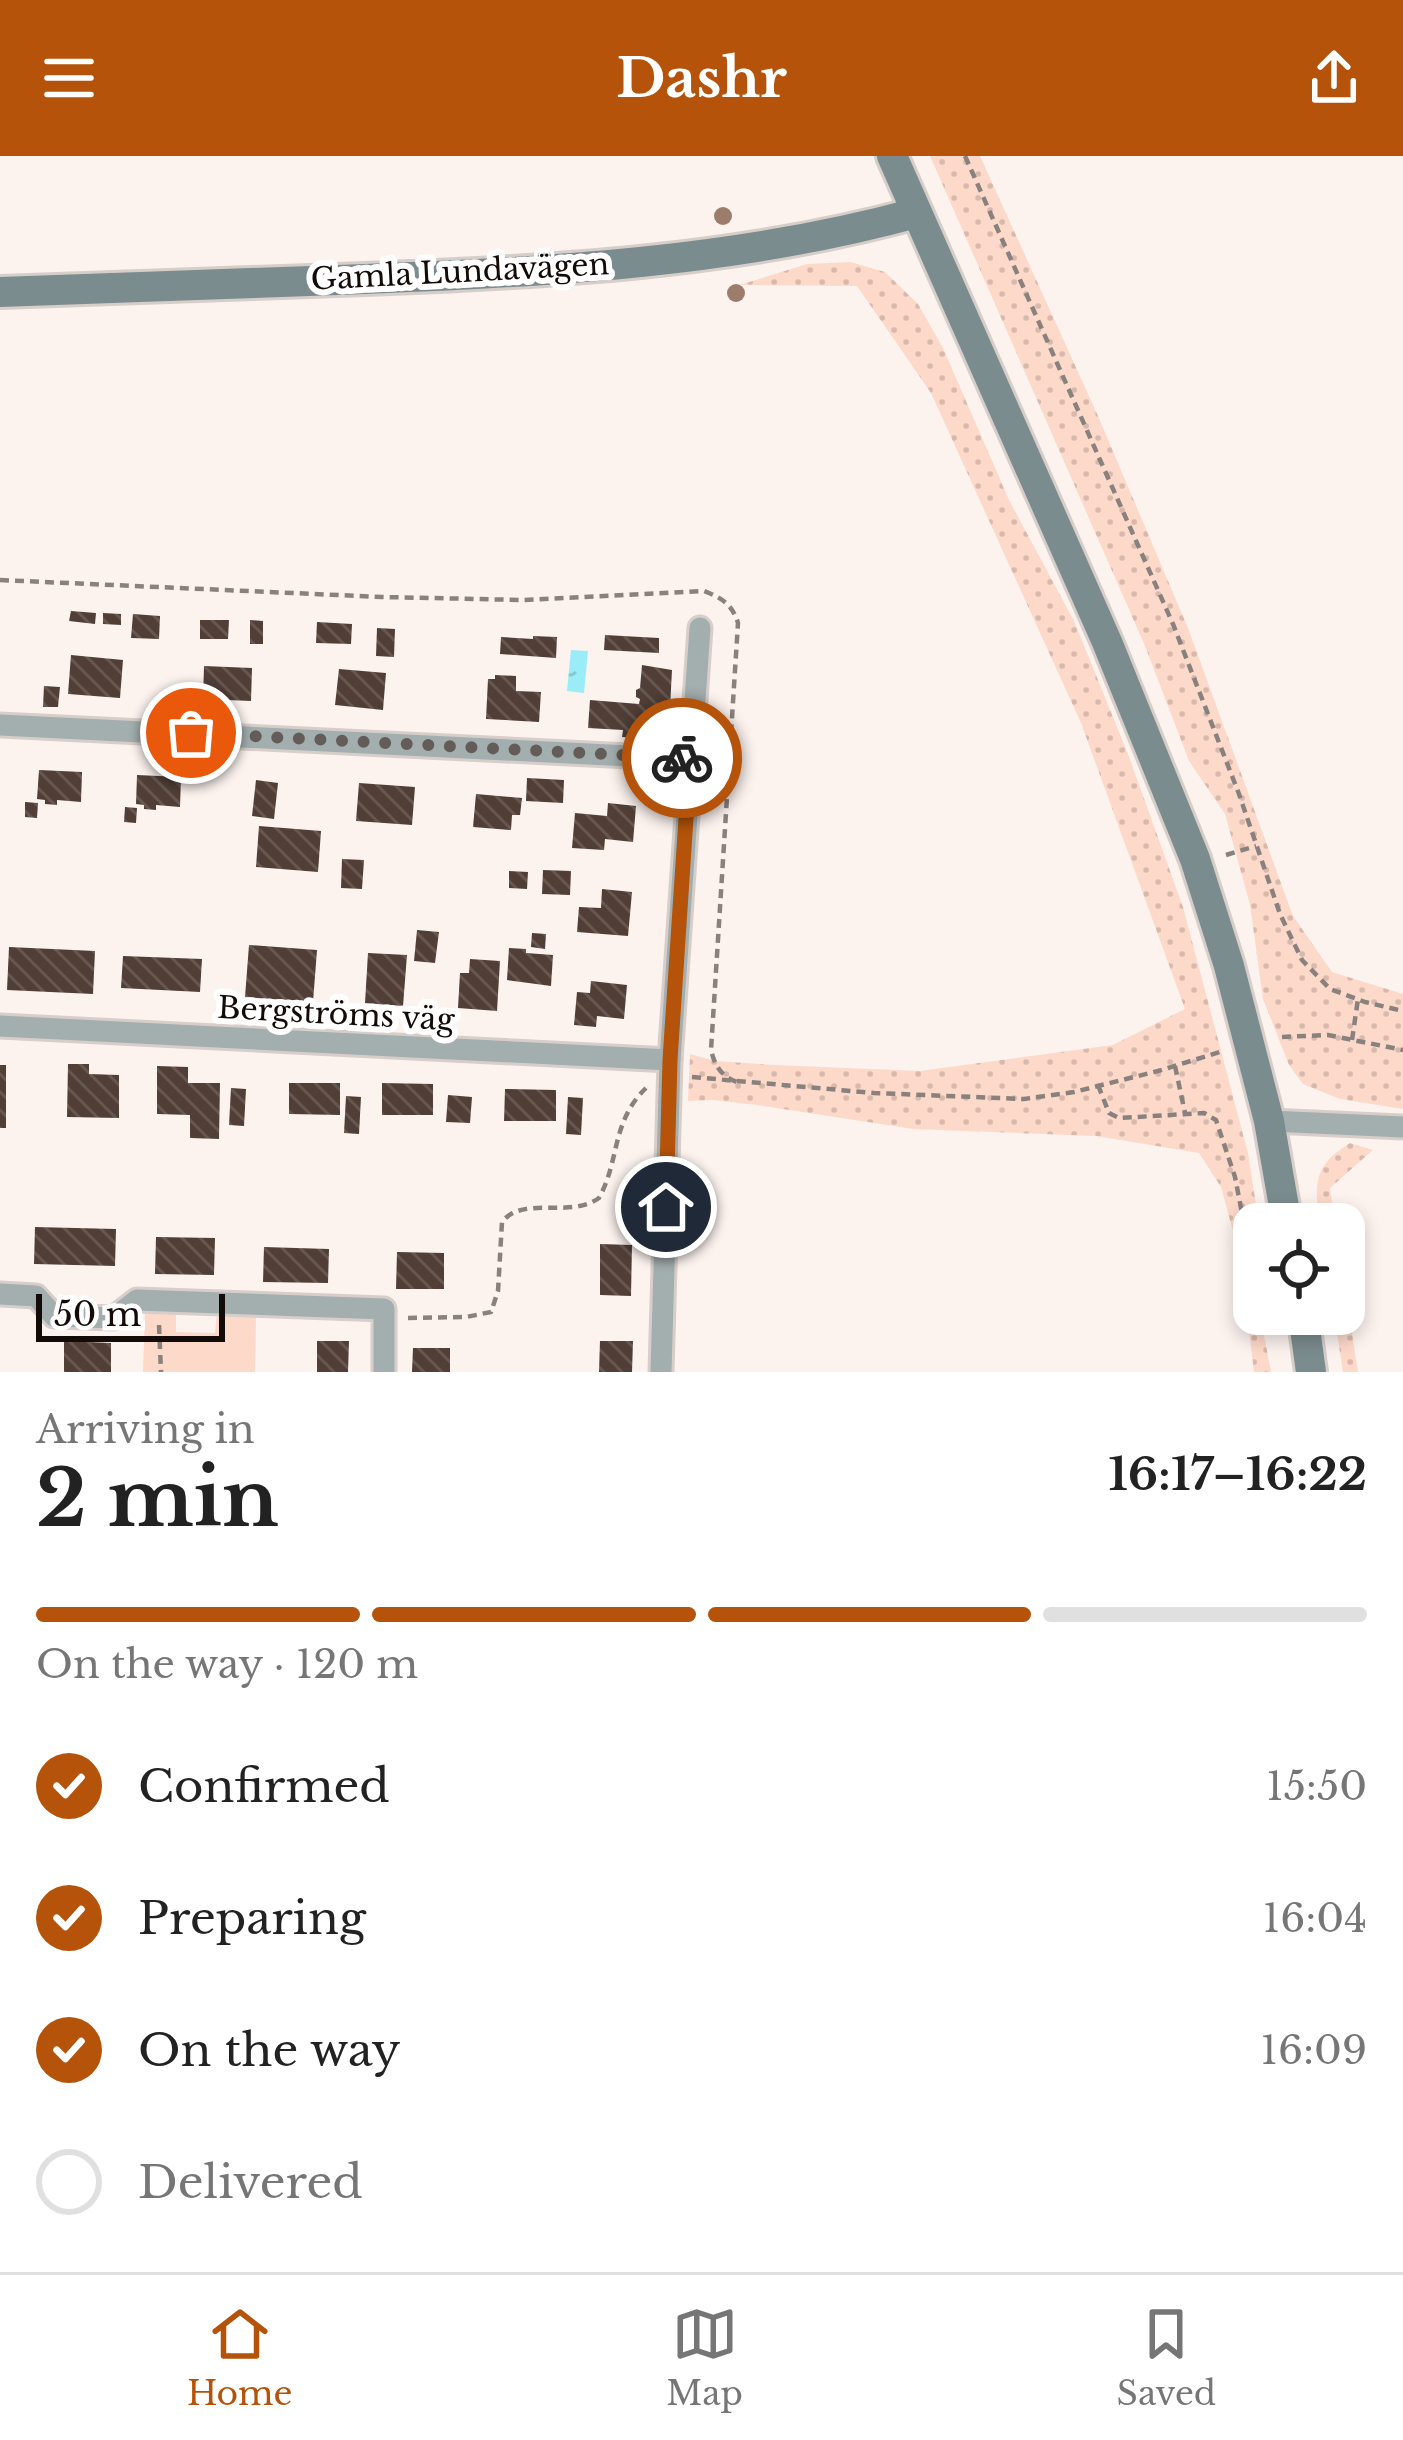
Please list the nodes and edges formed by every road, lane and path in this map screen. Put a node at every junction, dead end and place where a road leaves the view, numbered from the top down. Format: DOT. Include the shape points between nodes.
graph roads {
  1 [pos="892,156"];
  2 [pos="965,156"];
  3 [pos="916,213"];
  4 [pos="0,292"];
  5 [pos="0,580"];
  6 [pos="700,628"];
  7 [pos="0,724"];
  8 [pos="690,758"];
  9 [pos="1256,847"];
  10 [pos="1226,855"];
  11 [pos="1358,999"];
  12 [pos="1403,1011"];
  13 [pos="0,1026"];
  14 [pos="1282,1037"];
  15 [pos="1352,1040"];
  16 [pos="1403,1050"];
  17 [pos="1220,1052"];
  18 [pos="1175,1066"];
  19 [pos="669,1073"];
  20 [pos="737,1082"];
  21 [pos="1098,1085"];
  22 [pos="1185,1114"];
  23 [pos="1269,1121"];
  24 [pos="1403,1127"];
  25 [pos="1240,1203"];
  26 [pos="1283,1203"];
  27 [pos="0,1294"];
  28 [pos="159,1301"];
  29 [pos="384,1319"];
  30 [pos="1306,1335"];
  31 [pos="161,1372"];
  32 [pos="384,1372"];
  33 [pos="661,1372"];
  34 [pos="1312,1372"];
  1 -- 3 [label="main road"];
  2 -- 9 [label="path" via="1174,624"];
  3 -- 4 [label="main road, Gamla Lundavägen" via="699,256 551,271"];
  3 -- 23 [label="main road" via="1195,859"];
  5 -- 20 [label="path" via="406,598 704,591 719,597 738,623 711,1050 720,1071"];
  6 -- 8 [label="street"];
  7 -- 8 [label="street"];
  8 -- 19 [label="street"];
  9 -- 10 [label="path"];
  9 -- 11 [label="path" via="1302,960 1330,989"];
  11 -- 12 [label="path"];
  11 -- 15 [label="path"];
  13 -- 19 [label="street, Bergströms väg"];
  14 -- 15 [label="path"];
  15 -- 16 [label="path"];
  17 -- 18 [label="path"];
  18 -- 21 [label="path"];
  18 -- 22 [label="path"];
  19 -- 20 [label="path"];
  19 -- 29 [label="path" via="622,1118 599,1198 578,1208 508,1214 491,1312"];
  19 -- 33 [label="street"];
  20 -- 21 [label="path" via="1002,1099"];
  21 -- 22 [label="path" via="1119,1118"];
  22 -- 25 [label="path" via="1216,1120"];
  23 -- 24 [label="street"];
  23 -- 26 [label="main road"];
  27 -- 28 [label="street" via="36,1296 54,1316 114,1318 137,1300"];
  28 -- 29 [label="street" via="384,1309"];
  28 -- 31 [label="path"];
  29 -- 32 [label="street"];
  30 -- 34 [label="main road"];
}
